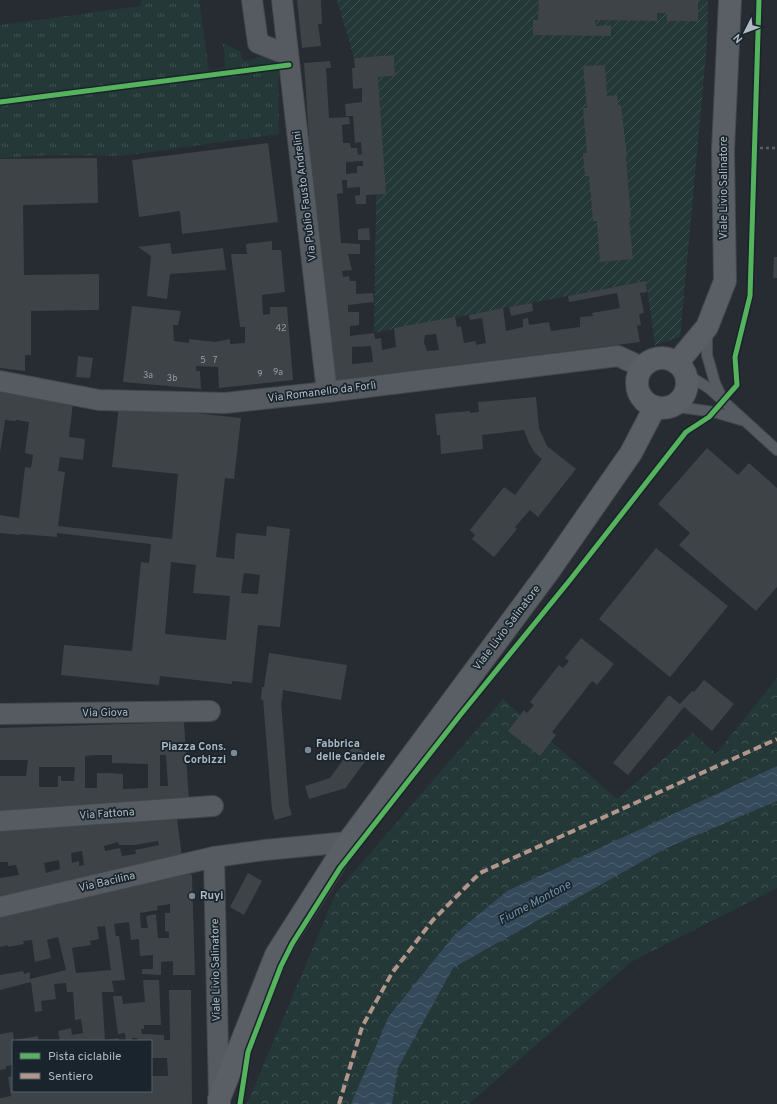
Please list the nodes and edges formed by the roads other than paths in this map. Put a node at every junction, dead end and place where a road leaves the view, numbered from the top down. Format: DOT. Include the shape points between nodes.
graph roads {
  1 [pos="252,0"];
  2 [pos="282,0"];
  3 [pos="730,0"];
  4 [pos="288,55"];
  5 [pos="707,328"];
  6 [pos="642,367"];
  7 [pos="681,368"];
  8 [pos="0,381"];
  9 [pos="328,392"];
  10 [pos="723,401"];
  11 [pos="663,406"];
  12 [pos="744,421"];
  13 [pos="777,450"];
  14 [pos="210,711"];
  15 [pos="0,714"];
  16 [pos="213,806"];
  17 [pos="0,821"];
  18 [pos="348,842"];
  19 [pos="214,857"];
  20 [pos="0,907"];
  21 [pos="219,1102"];
  1 -- 4 [label="street" via="258,43"];
  2 -- 4 [label="street, Via Publio Fausto Andrelini"];
  3 -- 5 [label="main road, Viale Livio Salinatore" via="723,150 725,281"];
  4 -- 9 [label="street, Via Publio Fausto Andrelini"];
  5 -- 7 [label="main road, Viale Livio Salinatore"];
  5 -- 10 [label="lane" via="707,355"];
  6 -- 7 [label="main road" via="655,358 663,357"];
  6 -- 9 [label="street, Via Romanello da Forlì" via="618,356"];
  6 -- 11 [label="main road" via="637,382 642,398 648,403"];
  7 -- 10 [label="lane"];
  7 -- 11 [label="main road" via="687,381 683,396 678,402"];
  8 -- 9 [label="street, Via Romanello da Forlì" via="100,400 225,403"];
  10 -- 12 [label="lane"];
  11 -- 12 [label="lane" via="714,412"];
  11 -- 18 [label="main road, Viale Livio Salinatore" via="551,568"];
  12 -- 13 [label="lane"];
  14 -- 15 [label="street, Via Giova"];
  16 -- 17 [label="street, Via Fattona"];
  18 -- 19 [label="street"];
  18 -- 21 [label="main road, Viale Livio Salinatore" via="276,955"];
  19 -- 20 [label="street, Via Bacilina"];
  19 -- 21 [label="street, Viale Livio Salinatore"];
}
